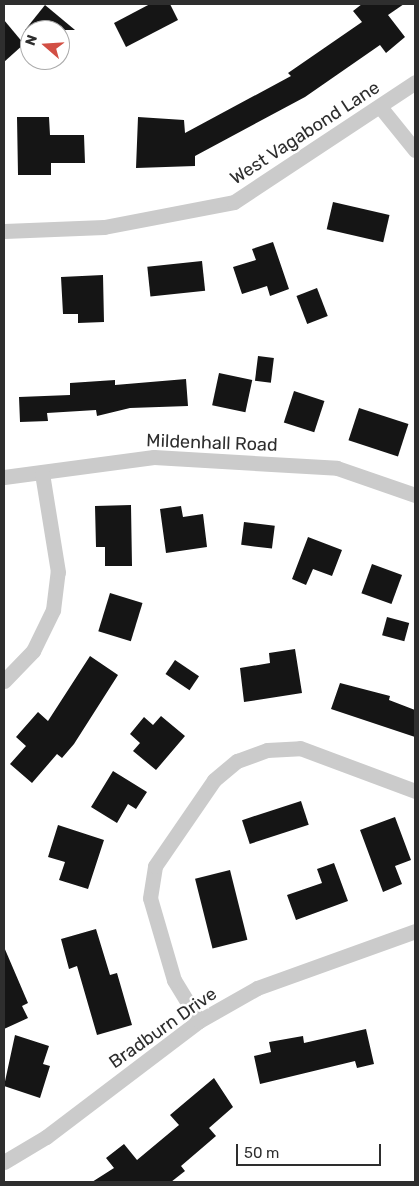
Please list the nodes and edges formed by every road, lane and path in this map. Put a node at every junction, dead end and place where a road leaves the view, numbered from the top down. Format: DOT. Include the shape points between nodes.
graph roads {
  1 [pos="415,82"];
  2 [pos="381,108"];
  3 [pos="415,150"];
  4 [pos="4,231"];
  5 [pos="42,473"];
  6 [pos="4,477"];
  7 [pos="415,495"];
  8 [pos="4,680"];
  9 [pos="415,792"];
  10 [pos="415,931"];
  11 [pos="199,1021"];
  12 [pos="4,1162"];
  1 -- 2 [label="street, West Vagabond Lane"];
  2 -- 3 [label="street"];
  2 -- 4 [label="street, West Vagabond Lane" via="234,202 104,227"];
  5 -- 6 [label="street, Mildenhall Road"];
  5 -- 7 [label="street, Mildenhall Road" via="154,457 337,468"];
  5 -- 8 [label="street" via="58,572 53,610 33,652"];
  9 -- 11 [label="street" via="300,748 267,750 237,761 214,780 155,866 150,898 174,980"];
  10 -- 11 [label="street, Bradburn Drive" via="257,988"];
  11 -- 12 [label="street, Bradburn Drive" via="46,1138"];
}
